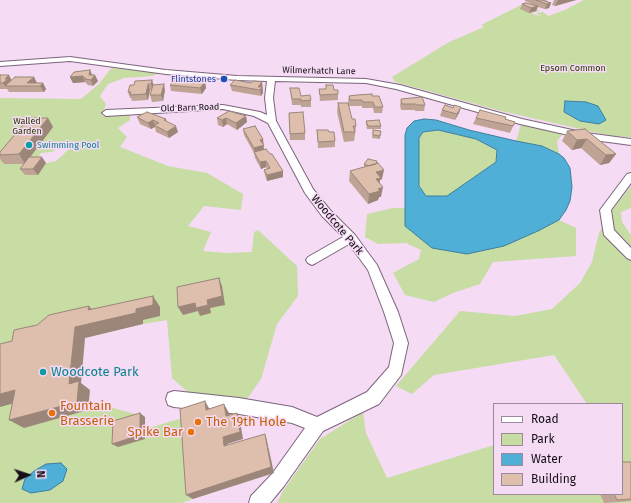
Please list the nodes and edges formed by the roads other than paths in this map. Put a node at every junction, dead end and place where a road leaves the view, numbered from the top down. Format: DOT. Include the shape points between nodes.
graph roads {
  1 [pos="0,64"];
  2 [pos="271,80"];
  3 [pos="106,112"];
  4 [pos="272,121"];
  5 [pos="631,142"];
  6 [pos="631,176"];
  7 [pos="351,238"];
  8 [pos="631,255"];
  9 [pos="312,260"];
  10 [pos="174,399"];
  11 [pos="317,425"];
  12 [pos="258,503"];
  1 -- 2 [label="street, Wilmerhatch Lane" via="70,59 166,72"];
  2 -- 4 [label="street" via="269,98"];
  2 -- 5 [label="street, Wilmerhatch Lane" via="375,82 520,121 586,136"];
  3 -- 4 [label="street, Old Barn Road" via="223,107 257,114"];
  4 -- 7 [label="street, Woodcote Park" via="309,191"];
  6 -- 8 [label="street" via="605,210 608,232"];
  7 -- 9 [label="street"];
  7 -- 11 [label="street, Woodcote Park" via="372,268 392,312 401,343 396,370 374,398"];
  10 -- 11 [label="street" via="292,415"];
  11 -- 12 [label="street" via="278,480"];
}
